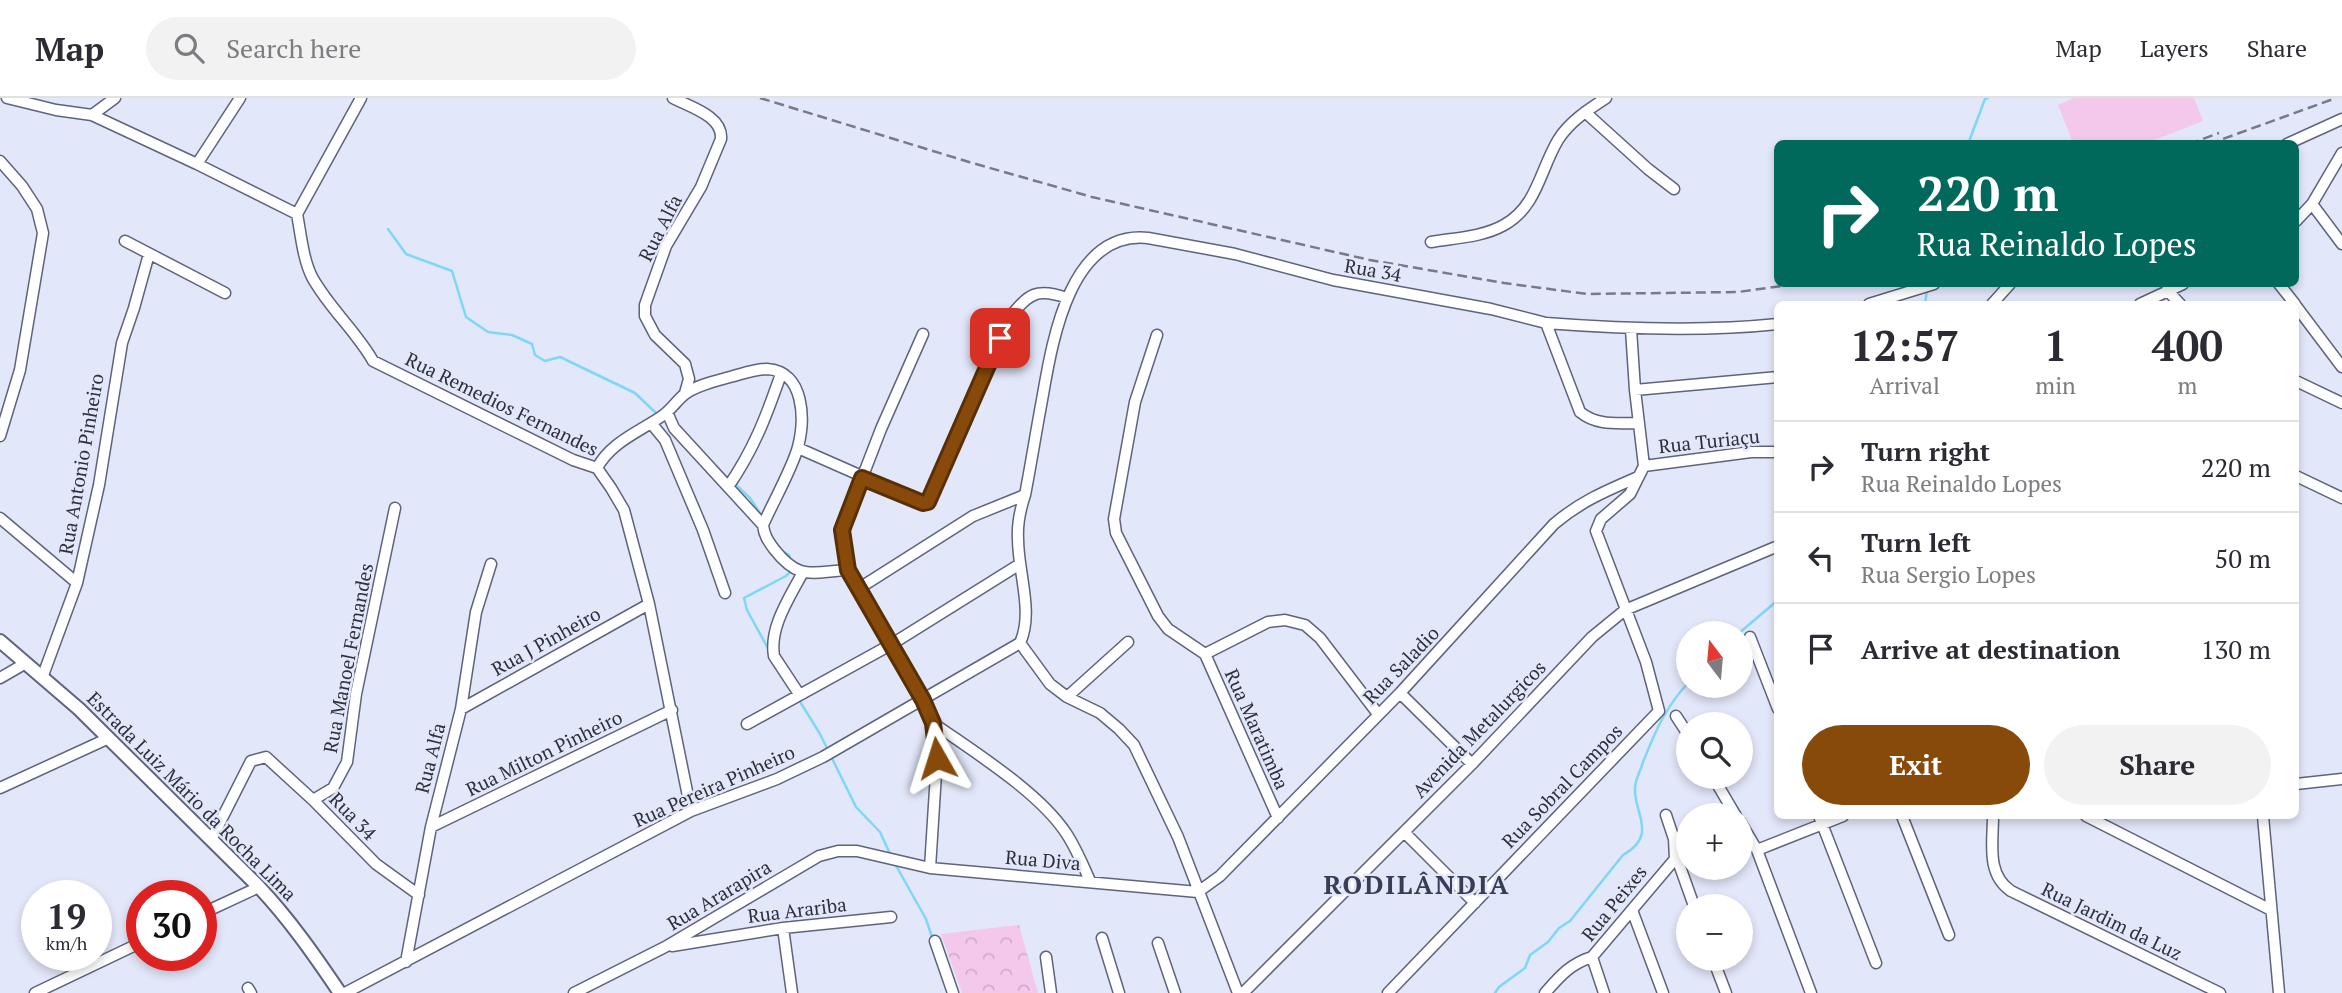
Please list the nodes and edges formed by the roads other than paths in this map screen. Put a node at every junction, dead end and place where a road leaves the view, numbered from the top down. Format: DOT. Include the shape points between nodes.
graph roads {
  1 [pos="7,98"];
  2 [pos="115,98"];
  3 [pos="240,98"];
  4 [pos="361,98"];
  5 [pos="673,98"];
  6 [pos="1606,98"];
  7 [pos="1585,112"];
  8 [pos="92,115"];
  9 [pos="2342,119"];
  10 [pos="2296,140"];
  11 [pos="2342,153"];
  12 [pos="0,161"];
  13 [pos="197,164"];
  14 [pos="1674,189"];
  15 [pos="2312,204"];
  16 [pos="297,214"];
  17 [pos="2299,218"];
  18 [pos="125,241"];
  19 [pos="1431,242"];
  20 [pos="2342,244"];
  21 [pos="149,254"];
  22 [pos="1924,287"];
  23 [pos="2007,287"];
  24 [pos="2174,287"];
  25 [pos="2281,287"];
  26 [pos="2166,290"];
  27 [pos="225,293"];
  28 [pos="1067,298"];
  29 [pos="1889,301"];
  30 [pos="1995,301"];
  31 [pos="2146,301"];
  32 [pos="2177,301"];
  33 [pos="2292,301"];
  34 [pos="2299,310"];
  35 [pos="1546,323"];
  36 [pos="1774,324"];
  37 [pos="1632,330"];
  38 [pos="923,334"];
  39 [pos="1157,335"];
  40 [pos="2342,368"];
  41 [pos="781,374"];
  42 [pos="1774,377"];
  43 [pos="2299,383"];
  44 [pos="1635,390"];
  45 [pos="2342,392"];
  46 [pos="685,393"];
  47 [pos="2337,400"];
  48 [pos="666,413"];
  49 [pos="653,422"];
  50 [pos="1638,423"];
  51 [pos="0,436"];
  52 [pos="798,448"];
  53 [pos="1774,452"];
  54 [pos="1644,466"];
  55 [pos="597,468"];
  56 [pos="1638,477"];
  57 [pos="2299,477"];
  58 [pos="862,478"];
  59 [pos="728,487"];
  60 [pos="1025,495"];
  61 [pos="2342,498"];
  62 [pos="395,508"];
  63 [pos="0,518"];
  64 [pos="763,525"];
  65 [pos="1774,549"];
  66 [pos="491,564"];
  67 [pos="1020,564"];
  68 [pos="848,570"];
  69 [pos="803,572"];
  70 [pos="76,583"];
  71 [pos="858,589"];
  72 [pos="725,593"];
  73 [pos="649,604"];
  74 [pos="1625,610"];
  75 [pos="0,641"];
  76 [pos="1128,642"];
  77 [pos="892,643"];
  78 [pos="1020,643"];
  79 [pos="1754,647"];
  80 [pos="1205,654"];
  81 [pos="26,663"];
  82 [pos="0,678"];
  83 [pos="42,678"];
  84 [pos="1400,693"];
  85 [pos="796,696"];
  86 [pos="1067,697"];
  87 [pos="1774,699"];
  88 [pos="923,700"];
  89 [pos="461,709"];
  90 [pos="672,710"];
  91 [pos="1378,714"];
  92 [pos="933,723"];
  93 [pos="747,724"];
  94 [pos="109,738"];
  95 [pos="1472,764"];
  96 [pos="2342,779"];
  97 [pos="2299,784"];
  98 [pos="0,788"];
  99 [pos="313,800"];
  100 [pos="691,811"];
  101 [pos="1665,815"];
  102 [pos="1278,818"];
  103 [pos="1903,819"];
  104 [pos="1993,819"];
  105 [pos="2092,819"];
  106 [pos="2263,819"];
  107 [pos="1821,820"];
  108 [pos="431,827"];
  109 [pos="1404,832"];
  110 [pos="212,838"];
  111 [pos="1753,843"];
  112 [pos="1757,850"];
  113 [pos="886,857"];
  114 [pos="1675,859"];
  115 [pos="930,868"];
  116 [pos="1090,881"];
  117 [pos="259,887"];
  118 [pos="1198,892"];
  119 [pos="1690,894"];
  120 [pos="419,895"];
  121 [pos="1475,903"];
  122 [pos="217,907"];
  123 [pos="1632,910"];
  124 [pos="2271,910"];
  125 [pos="891,917"];
  126 [pos="783,928"];
  127 [pos="1949,935"];
  128 [pos="1102,938"];
  129 [pos="935,941"];
  130 [pos="1158,943"];
  131 [pos="665,947"];
  132 [pos="126,950"];
  133 [pos="1046,957"];
  134 [pos="1592,957"];
  135 [pos="407,962"];
  136 [pos="1876,963"];
  137 [pos="1718,971"];
  138 [pos="35,993"];
  139 [pos="343,993"];
  140 [pos="574,993"];
  141 [pos="792,993"];
  142 [pos="953,993"];
  143 [pos="1051,993"];
  144 [pos="1119,993"];
  145 [pos="1175,993"];
  146 [pos="1241,993"];
  147 [pos="1388,993"];
  148 [pos="1545,993"];
  149 [pos="1604,993"];
  150 [pos="1663,993"];
  151 [pos="1726,993"];
  152 [pos="1811,993"];
  153 [pos="2220,993"];
  154 [pos="2279,993"];
  1 -- 8 [label="street"];
  2 -- 8 [label="street"];
  3 -- 13 [label="street"];
  4 -- 16 [label="street"];
  5 -- 46 [label="street, Rua Alfa" via="712,118 720,127 721,139 701,187 666,246 645,305 655,335 685,364 689,379"];
  6 -- 7 [label="street"];
  7 -- 14 [label="street"];
  7 -- 19 [label="street" via="1558,140 1523,211 1504,225 1475,235"];
  8 -- 13 [label="street"];
  9 -- 10 [label="street"];
  11 -- 15 [label="street"];
  12 -- 51 [label="street" via="37,209 43,233 20,370"];
  13 -- 16 [label="street"];
  15 -- 17 [label="street"];
  15 -- 20 [label="street"];
  16 -- 55 [label="street, Rua Remedios Fernandes" via="311,275 373,361"];
  18 -- 21 [label="street"];
  21 -- 27 [label="street"];
  21 -- 70 [label="street, Rua Antonio Pinheiro" via="122,343 99,485"];
  22 -- 29 [label="street"];
  23 -- 30 [label="street"];
  24 -- 26 [label="street"];
  25 -- 33 [label="street"];
  26 -- 31 [label="street"];
  26 -- 32 [label="street"];
  28 -- 35 [label="street, Rua 34" via="1108,245 1135,236"];
  28 -- 58 [label="street" via="1042,291 1030,295 1009,318 927,503"];
  28 -- 60 [label="street, Rua 34" via="1056,331"];
  34 -- 40 [label="street"];
  35 -- 37 [label="street, Rua 34"];
  35 -- 50 [label="street" via="1580,412 1598,423"];
  36 -- 37 [label="street"];
  37 -- 44 [label="street"];
  38 -- 58 [label="street"];
  39 -- 80 [label="street" via="1135,402 1114,519 1116,533 1158,616 1168,629"];
  41 -- 46 [label="street" via="769,369 755,371"];
  41 -- 52 [label="street" via="791,381 802,405"];
  41 -- 59 [label="street" via="764,424"];
  42 -- 44 [label="street"];
  43 -- 47 [label="street"];
  44 -- 50 [label="street"];
  45 -- 47 [label="street"];
  46 -- 48 [label="street"];
  48 -- 49 [label="street"];
  48 -- 59 [label="street" via="674,428"];
  49 -- 55 [label="street" via="610,449"];
  49 -- 72 [label="street" via="703,530"];
  50 -- 54 [label="street"];
  52 -- 58 [label="street"];
  52 -- 64 [label="street"];
  53 -- 54 [label="street, Rua Turiaçu"];
  54 -- 56 [label="street"];
  55 -- 73 [label="street, Rua Remedios Fernandes" via="624,510"];
  56 -- 74 [label="street" via="1630,494 1601,519 1596,531"];
  56 -- 84 [label="street, Rua Saladio" via="1589,498 1554,524"];
  57 -- 61 [label="street"];
  58 -- 68 [label="street" via="842,530"];
  59 -- 64 [label="street"];
  60 -- 67 [label="street, Rua 34" via="1018,519"];
  60 -- 71 [label="street" via="973,516"];
  62 -- 99 [label="street, Rua Manoel Fernandes" via="356,694 347,762 333,788"];
  63 -- 70 [label="street"];
  64 -- 69 [label="street" via="765,537 786,565"];
  65 -- 74 [label="street, Avenida Metalurgicos"];
  66 -- 89 [label="street, Rua Alfa" via="471,634"];
  67 -- 77 [label="street"];
  67 -- 78 [label="street, Rua 34" via="1026,626"];
  68 -- 69 [label="street"];
  68 -- 71 [label="street"];
  69 -- 85 [label="street" via="781,614 773,649"];
  70 -- 83 [label="street, Rua Antonio Pinheiro"];
  71 -- 77 [label="street"];
  73 -- 89 [label="street, Rua J Pinheiro"];
  73 -- 90 [label="street, Rua Remedios Fernandes"];
  74 -- 95 [label="street, Avenida Metalurgicos" via="1592,637"];
  74 -- 121 [label="street, Rua Sobral Campos" via="1659,711"];
  75 -- 81 [label="main road, Estrada Luiz Mário da Rocha Lima"];
  76 -- 86 [label="street"];
  77 -- 85 [label="street"];
  77 -- 88 [label="street"];
  78 -- 86 [label="street" via="1049,684"];
  78 -- 88 [label="street, Rua Pereira Pinheiro"];
  79 -- 87 [label="street"];
  80 -- 91 [label="street" via="1268,622 1305,625"];
  80 -- 102 [label="street, Rua Maratimba"];
  81 -- 82 [label="street"];
  81 -- 83 [label="main road, Estrada Luiz Mário da Rocha Lima"];
  83 -- 94 [label="main road, Estrada Luiz Mário da Rocha Lima"];
  84 -- 91 [label="street, Rua Saladio"];
  84 -- 95 [label="street"];
  85 -- 93 [label="street"];
  86 -- 118 [label="street" via="1100,713 1133,745 1178,837"];
  88 -- 92 [label="street"];
  88 -- 100 [label="street, Rua Pereira Pinheiro" via="824,757"];
  89 -- 108 [label="street, Rua Alfa"];
  90 -- 100 [label="street, Rua Remedios Fernandes"];
  90 -- 108 [label="street, Rua Milton Pinheiro"];
  91 -- 102 [label="street, Rua Saladio"];
  92 -- 115 [label="street" via="937,758"];
  92 -- 116 [label="street" via="1046,808 1065,831"];
  94 -- 98 [label="street"];
  94 -- 110 [label="main road, Estrada Luiz Mário da Rocha Lima"];
  95 -- 109 [label="street, Avenida Metalurgicos"];
  96 -- 97 [label="street"];
  99 -- 110 [label="street, Rua 34" via="266,757 251,761"];
  99 -- 120 [label="street, Rua 34" via="376,864"];
  100 -- 135 [label="street, Rua Pereira Pinheiro"];
  101 -- 114 [label="street"];
  102 -- 118 [label="street, Rua Saladio"];
  103 -- 127 [label="street"];
  104 -- 153 [label="street, Rua Jardim da Luz" via="1993,860 2001,884"];
  105 -- 124 [label="street"];
  106 -- 124 [label="street"];
  107 -- 112 [label="street"];
  107 -- 136 [label="street"];
  108 -- 120 [label="street, Rua Alfa"];
  109 -- 121 [label="street"];
  109 -- 146 [label="street, Avenida Metalurgicos"];
  110 -- 117 [label="main road, Estrada Luiz Mário da Rocha Lima"];
  111 -- 112 [label="street"];
  112 -- 152 [label="street"];
  113 -- 115 [label="street, Rua Diva"];
  113 -- 131 [label="street, Rua Ararapira" via="838,850 819,856"];
  114 -- 119 [label="street"];
  114 -- 123 [label="street, Rua Peixes"];
  115 -- 116 [label="street, Rua Diva"];
  116 -- 118 [label="street, Rua Diva"];
  117 -- 122 [label="street"];
  117 -- 139 [label="main road, Estrada Luiz Mário da Rocha Lima"];
  118 -- 146 [label="street"];
  120 -- 135 [label="street, Rua Alfa"];
  121 -- 147 [label="street, Rua Sobral Campos"];
  123 -- 134 [label="street, Rua Peixes"];
  123 -- 150 [label="street"];
  124 -- 154 [label="street"];
  125 -- 126 [label="street, Rua Arariba"];
  126 -- 131 [label="street, Rua Arariba"];
  126 -- 141 [label="street"];
  128 -- 144 [label="street"];
  129 -- 142 [label="street"];
  130 -- 145 [label="street"];
  131 -- 140 [label="street, Rua Ararapira"];
  132 -- 138 [label="street"];
  133 -- 143 [label="street"];
  134 -- 148 [label="street, Rua Peixes" via="1572,965"];
  134 -- 149 [label="street"];
  135 -- 139 [label="street, Rua Pereira Pinheiro"];
  137 -- 151 [label="street"];
}
